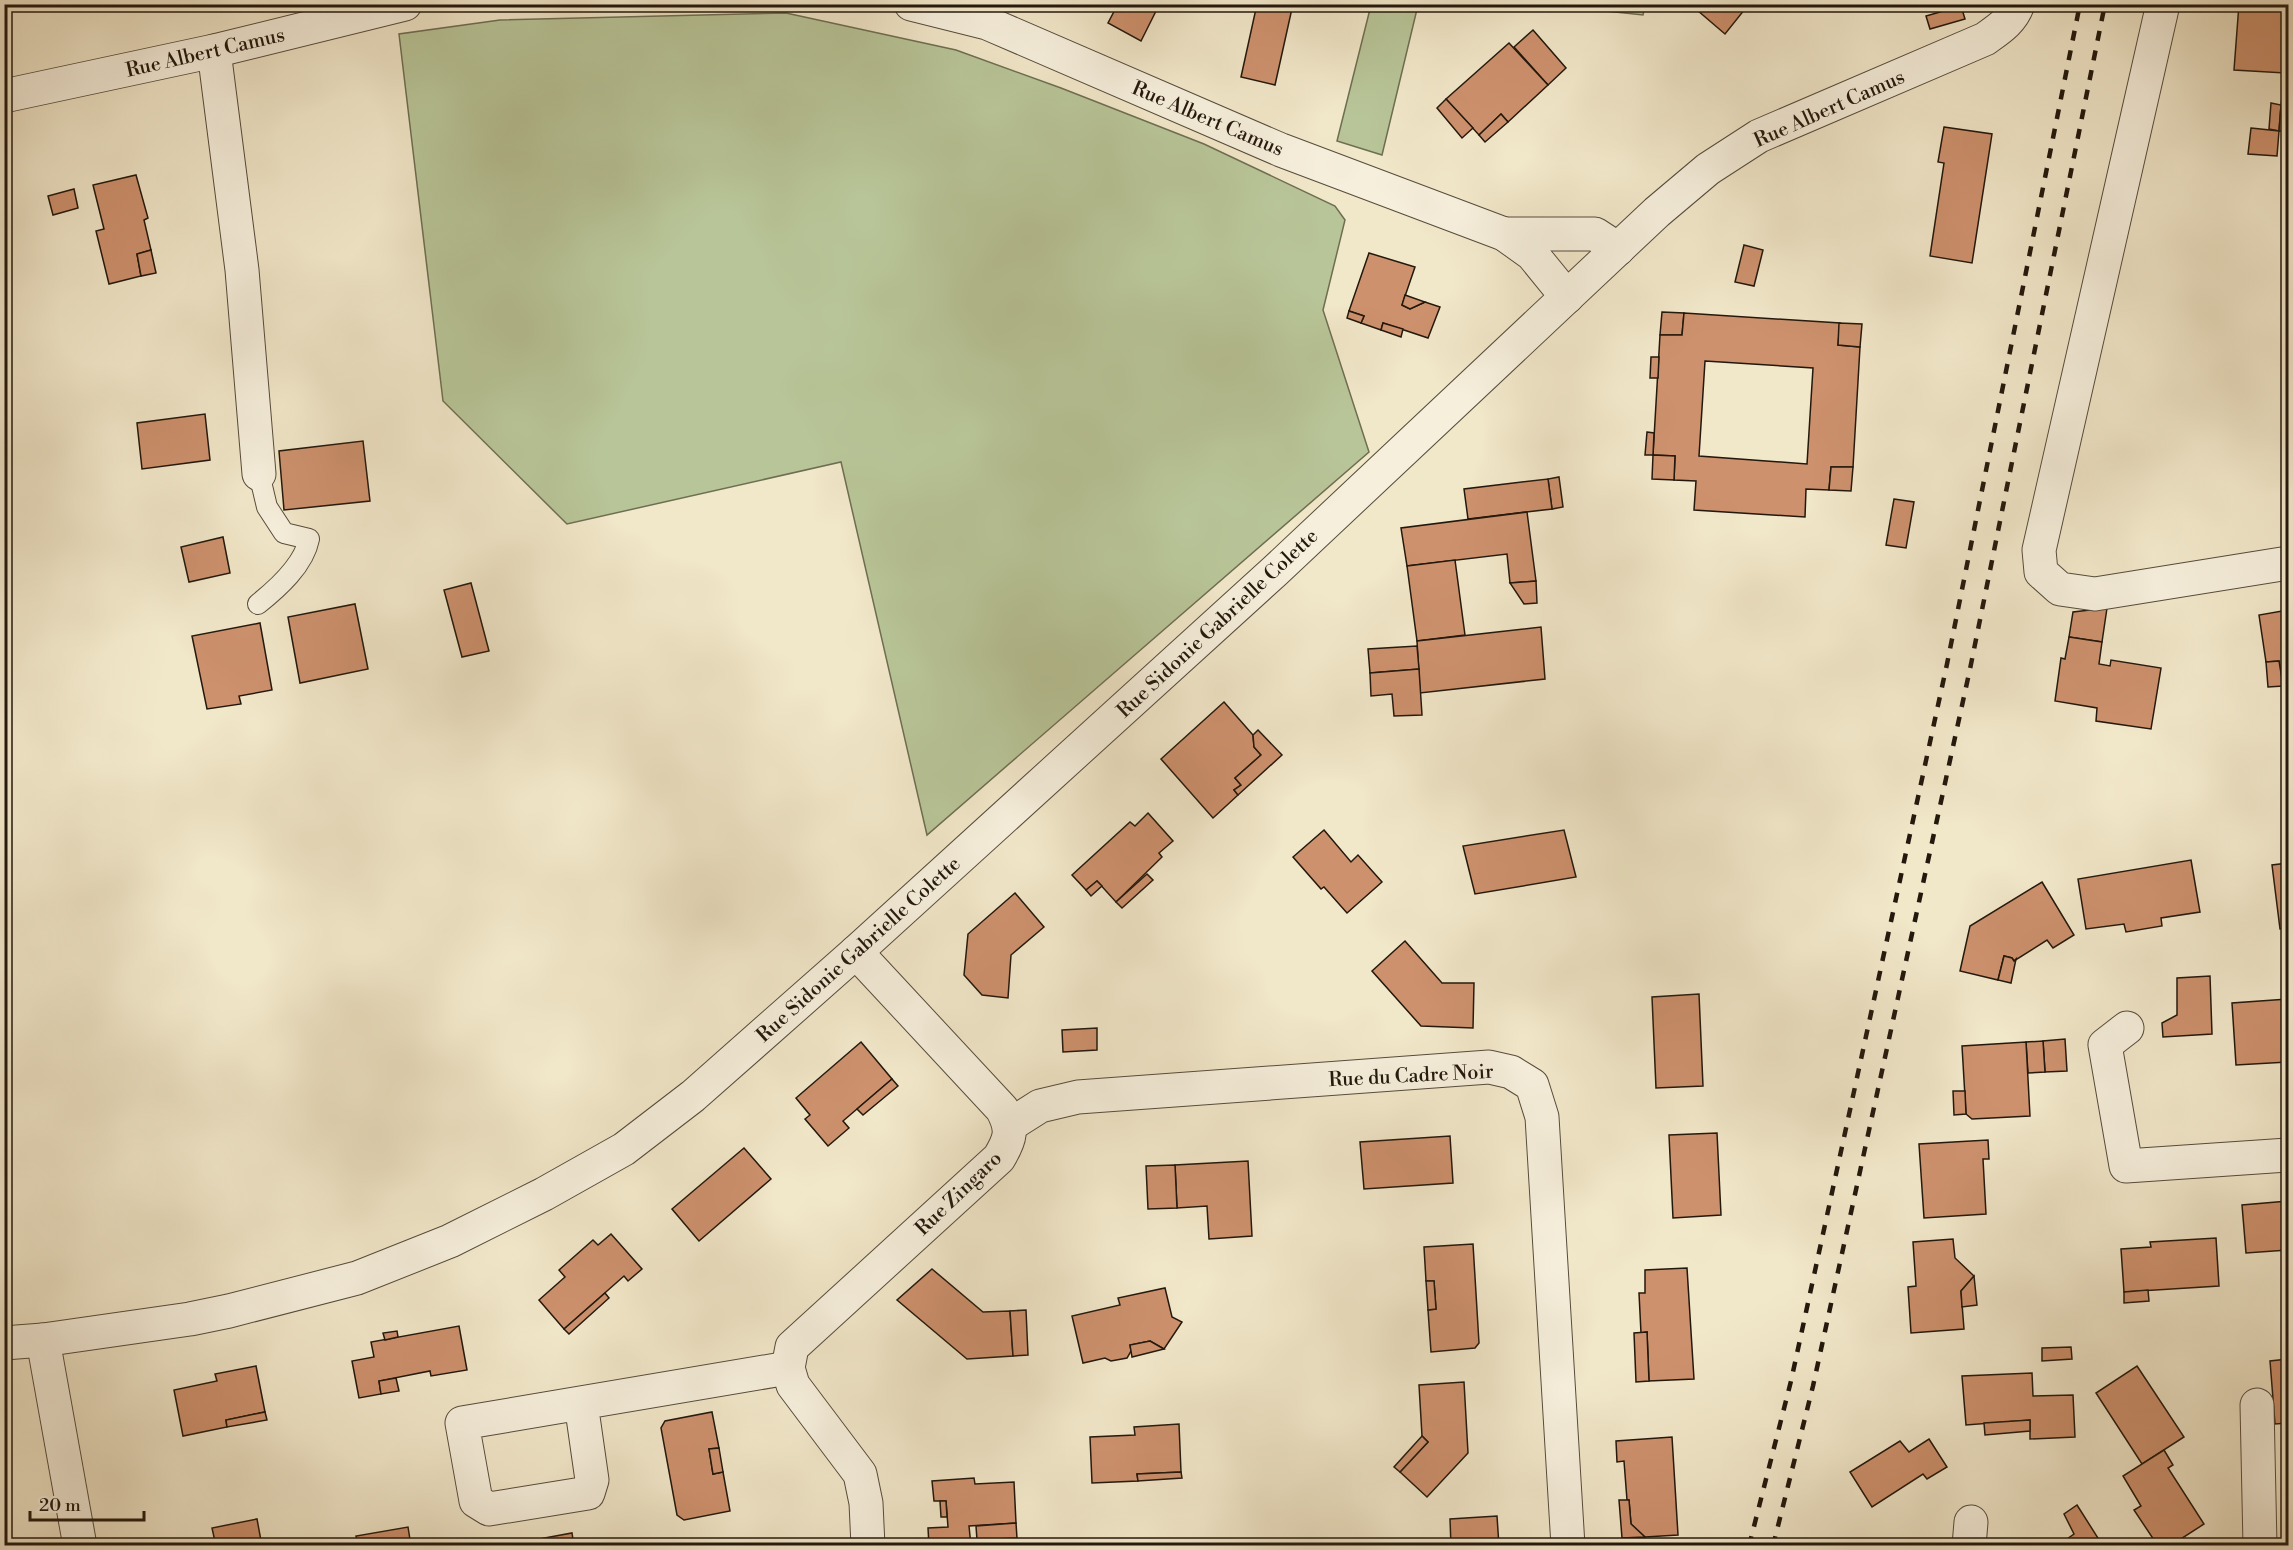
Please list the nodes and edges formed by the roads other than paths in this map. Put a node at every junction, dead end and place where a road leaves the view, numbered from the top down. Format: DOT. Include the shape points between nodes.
graph roads {
  1 [pos="405,4"];
  2 [pos="911,4"];
  3 [pos="2018,4"];
  4 [pos="2163,4"];
  5 [pos="214,51"];
  6 [pos="4,96"];
  7 [pos="1504,234"];
  8 [pos="1618,249"];
  9 [pos="1567,297"];
  10 [pos="259,471"];
  11 [pos="2289,563"];
  12 [pos="258,604"];
  13 [pos="856,952"];
  14 [pos="2127,1028"];
  15 [pos="1010,1125"];
  16 [pos="2289,1155"];
  17 [pos="43,1340"];
  18 [pos="4,1343"];
  19 [pos="788,1368"];
  20 [pos="581,1403"];
  21 [pos="2257,1405"];
  22 [pos="80,1545"];
  23 [pos="868,1545"];
  24 [pos="1568,1545"];
  25 [pos="2260,1545"];
  1 -- 5 [label="street, Rue Albert Camus"];
  2 -- 7 [label="street, Rue Albert Camus" via="987,23 1281,150"];
  3 -- 8 [label="street, Rue Albert Camus" via="2004,25 1985,39 1759,136 1708,170"];
  4 -- 11 [label="street" via="2039,550 2041,572 2060,588 2095,594"];
  5 -- 6 [label="street, Rue Albert Camus"];
  5 -- 10 [label="street" via="242,270"];
  7 -- 8 [label="street, Rue Albert Camus" via="1594,234"];
  7 -- 9 [label="street, Rue Albert Camus" via="1532,254"];
  8 -- 9 [label="street, Rue Albert Camus"];
  9 -- 13 [label="street, Rue Sidonie Gabrielle Colette" via="1275,571"];
  10 -- 12 [label="lane" via="267,507 284,533 309,539 306,552 277,588"];
  13 -- 15 [label="street" via="1002,1109"];
  13 -- 17 [label="street, Rue Sidonie Gabrielle Colette" via="693,1096 624,1149 450,1240 357,1278 229,1311"];
  14 -- 16 [label="street" via="2105,1045 2126,1166"];
  15 -- 19 [label="street, Rue Zingaro" via="1008,1142 999,1158 792,1347"];
  15 -- 24 [label="street, Rue du Cadre Noir" via="1040,1106 1078,1097 1489,1067 1511,1072 1532,1085 1542,1117"];
  17 -- 18 [label="street, Rue Sidonie Gabrielle Colette"];
  17 -- 22 [label="street"];
  19 -- 20 [label="street"];
  19 -- 23 [label="street" via="793,1385 860,1474"];
  21 -- 25 [label="street"];
}
